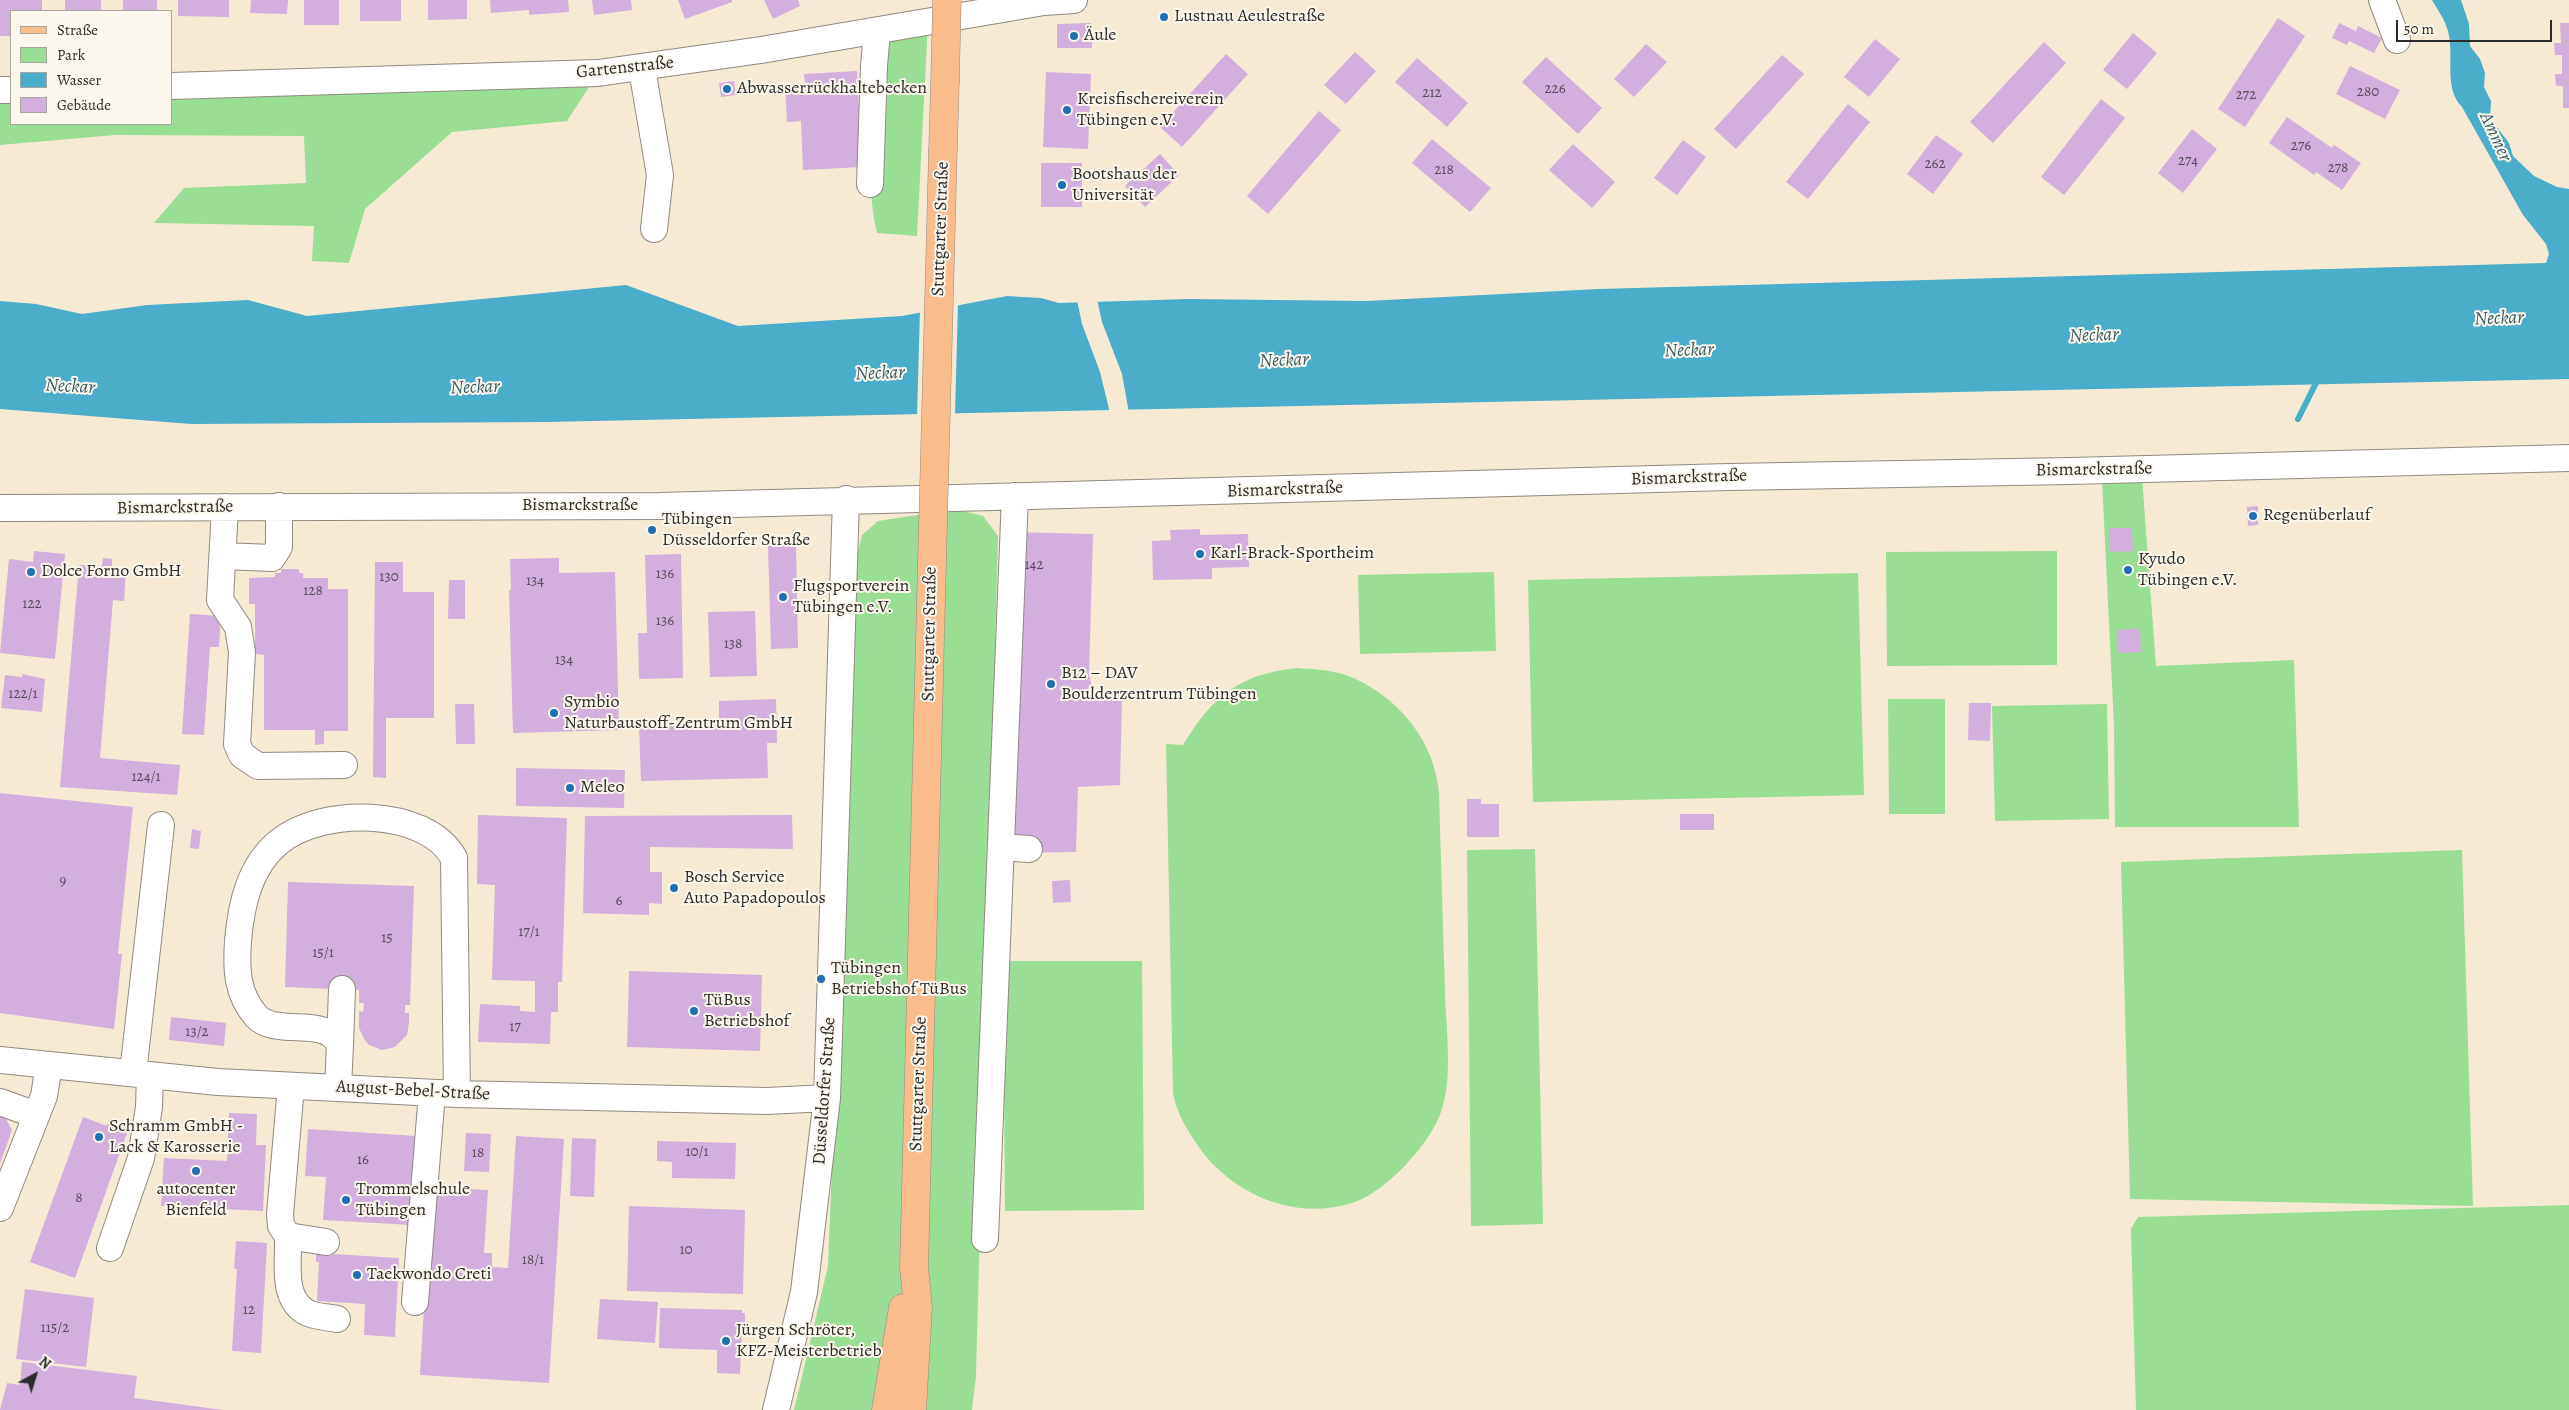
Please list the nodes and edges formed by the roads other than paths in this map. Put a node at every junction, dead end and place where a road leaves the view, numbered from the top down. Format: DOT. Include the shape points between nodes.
graph roads {
  1 [pos="947,0"];
  2 [pos="1074,0"];
  3 [pos="2382,0"];
  4 [pos="1045,1"];
  5 [pos="877,31"];
  6 [pos="2397,40"];
  7 [pos="642,69"];
  8 [pos="172,86"];
  9 [pos="870,184"];
  10 [pos="654,228"];
  11 [pos="2569,458"];
  12 [pos="1015,496"];
  13 [pos="846,499"];
  14 [pos="279,506"];
  15 [pos="225,507"];
  16 [pos="0,508"];
  17 [pos="223,556"];
  18 [pos="344,765"];
  19 [pos="161,825"];
  20 [pos="1001,847"];
  21 [pos="1029,849"];
  22 [pos="342,989"];
  23 [pos="340,1044"];
  24 [pos="0,1060"];
  25 [pos="49,1065"];
  26 [pos="142,1074"];
  27 [pos="291,1086"];
  28 [pos="338,1088"];
  29 [pos="444,1093"];
  30 [pos="827,1098"];
  31 [pos="0,1102"];
  32 [pos="36,1115"];
  33 [pos="0,1208"];
  34 [pos="288,1236"];
  35 [pos="985,1239"];
  36 [pos="326,1242"];
  37 [pos="110,1248"];
  38 [pos="914,1268"];
  39 [pos="415,1302"];
  40 [pos="337,1319"];
  41 [pos="776,1410"];
  42 [pos="886,1410"];
  43 [pos="912,1410"];
  1 -- 38 [label="main road, Stuttgarter Straße, bridge"];
  2 -- 4 [label="street, Gartenstraße"];
  3 -- 6 [label="street"];
  4 -- 5 [label="street, Gartenstraße"];
  5 -- 7 [label="street, Gartenstraße"];
  5 -- 9 [label="street"];
  7 -- 8 [label="street, Gartenstraße"];
  7 -- 10 [label="street" via="660,175"];
  11 -- 12 [label="street, Bismarckstraße"];
  12 -- 13 [label="street, Bismarckstraße"];
  12 -- 20 [label="street"];
  13 -- 14 [label="street, Bismarckstraße" via="660,506"];
  13 -- 30 [label="street, Düsseldorfer Straße"];
  14 -- 15 [label="street, Bismarckstraße"];
  14 -- 17 [label="street" via="279,547 272,558"];
  15 -- 16 [label="street, Bismarckstraße"];
  15 -- 17 [label="street"];
  17 -- 18 [label="street" via="220,600 238,627 242,652 237,744 242,756 258,766"];
  19 -- 26 [label="street"];
  20 -- 21 [label="street"];
  20 -- 35 [label="street"];
  22 -- 23 [label="street"];
  23 -- 28 [label="street"];
  23 -- 29 [label="street" via="329,1033 314,1028 282,1027 258,1018 240,992 237,955 241,911 255,871 279,842 307,826 345,818 399,821 437,838 448,847 454,858"];
  24 -- 25 [label="street, August-Bebel-Straße"];
  25 -- 26 [label="street, August-Bebel-Straße"];
  25 -- 32 [label="street" via="44,1096"];
  26 -- 27 [label="street, August-Bebel-Straße"];
  26 -- 37 [label="street" via="149,1108 141,1158"];
  27 -- 28 [label="street, August-Bebel-Straße"];
  27 -- 34 [label="street" via="280,1214 281,1226"];
  28 -- 29 [label="street, August-Bebel-Straße"];
  29 -- 30 [label="street, August-Bebel-Straße" via="767,1101"];
  29 -- 39 [label="street"];
  30 -- 41 [label="street, Düsseldorfer Straße" via="804,1292"];
  31 -- 32 [label="street"];
  32 -- 33 [label="street"];
  34 -- 36 [label="street"];
  34 -- 40 [label="street" via="290,1293 296,1304 307,1313"];
  38 -- 42 [label="main road, Stuttgarter Straße" via="904,1305"];
  38 -- 43 [label="main road, Stuttgarter Straße" via="918,1307"];
}
